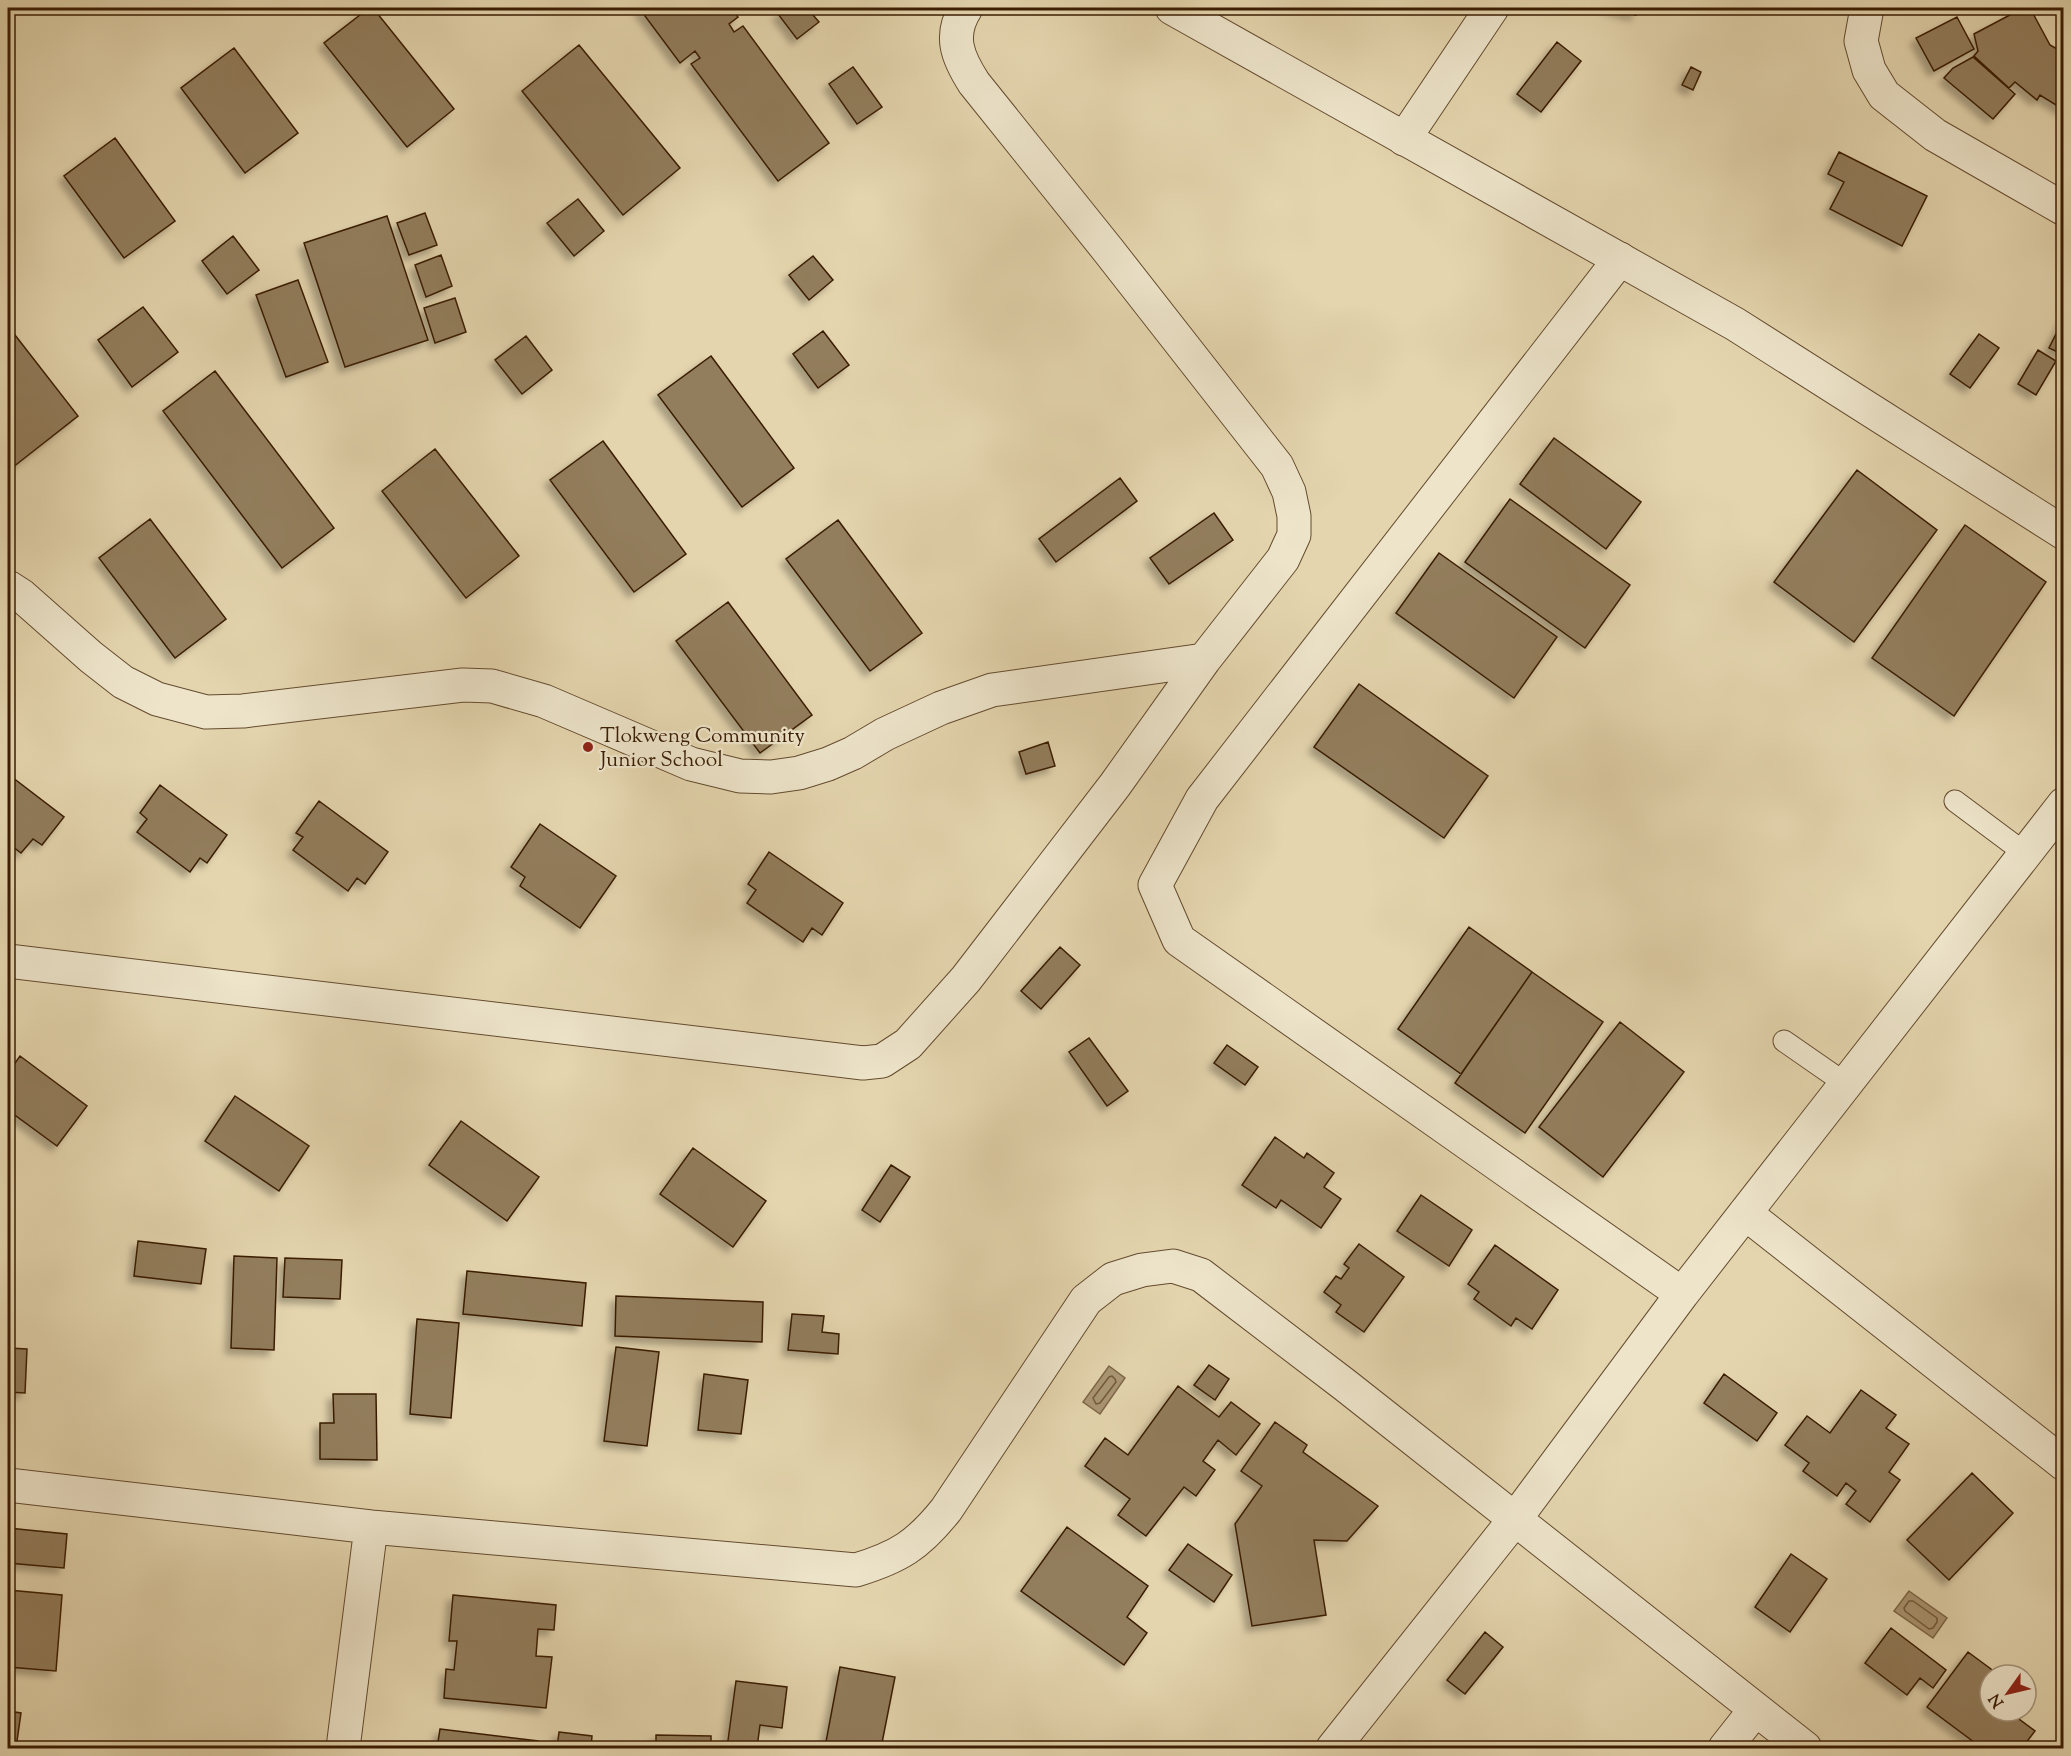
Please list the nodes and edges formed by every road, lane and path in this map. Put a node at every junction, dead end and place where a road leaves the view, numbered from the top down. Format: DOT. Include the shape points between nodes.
graph roads {
  1 [pos="966,8"];
  2 [pos="1172,8"];
  3 [pos="1492,8"];
  4 [pos="1867,8"];
  5 [pos="1404,139"];
  6 [pos="2064,209"];
  7 [pos="1620,259"];
  8 [pos="2064,532"];
  9 [pos="8,587"];
  10 [pos="1204,660"];
  11 [pos="1955,801"];
  12 [pos="2064,804"];
  13 [pos="2026,854"];
  14 [pos="8,962"];
  15 [pos="1784,1041"];
  16 [pos="1846,1084"];
  17 [pos="1745,1213"];
  18 [pos="1682,1294"];
  19 [pos="2064,1464"];
  20 [pos="8,1485"];
  21 [pos="1515,1519"];
  22 [pos="371,1527"];
  23 [pos="1755,1710"];
  24 [pos="343,1749"];
  25 [pos="1333,1749"];
  26 [pos="1725,1749"];
  27 [pos="1805,1749"];
  1 -- 10 [label="street" via="956,36 960,61 974,83 1277,466 1289,492 1294,535 1283,559"];
  2 -- 5 [label="street"];
  3 -- 5 [label="street"];
  4 -- 6 [label="street" via="1861,41 1869,70 1884,95 1935,135"];
  5 -- 7 [label="street"];
  7 -- 8 [label="street" via="1735,324"];
  7 -- 18 [label="street" via="1202,799 1155,885 1179,940"];
  9 -- 10 [label="street" via="123,682 157,699 206,712 463,685 492,686 544,701 691,764 740,776 771,777 828,764 941,708 992,690"];
  10 -- 14 [label="street" via="1115,785 966,979 908,1044 882,1060 843,1061"];
  11 -- 13 [label="lane"];
  12 -- 13 [label="street"];
  13 -- 16 [label="street"];
  15 -- 16 [label="lane"];
  16 -- 17 [label="street"];
  17 -- 18 [label="street"];
  17 -- 19 [label="street"];
  18 -- 21 [label="street"];
  20 -- 22 [label="street"];
  21 -- 22 [label="street" via="1201,1275 1173,1266 1113,1279 1086,1300 929,1532 915,1544 856,1570"];
  21 -- 23 [label="street"];
  21 -- 25 [label="street"];
  22 -- 24 [label="street"];
  23 -- 26 [label="street"];
  23 -- 27 [label="street"];
}
